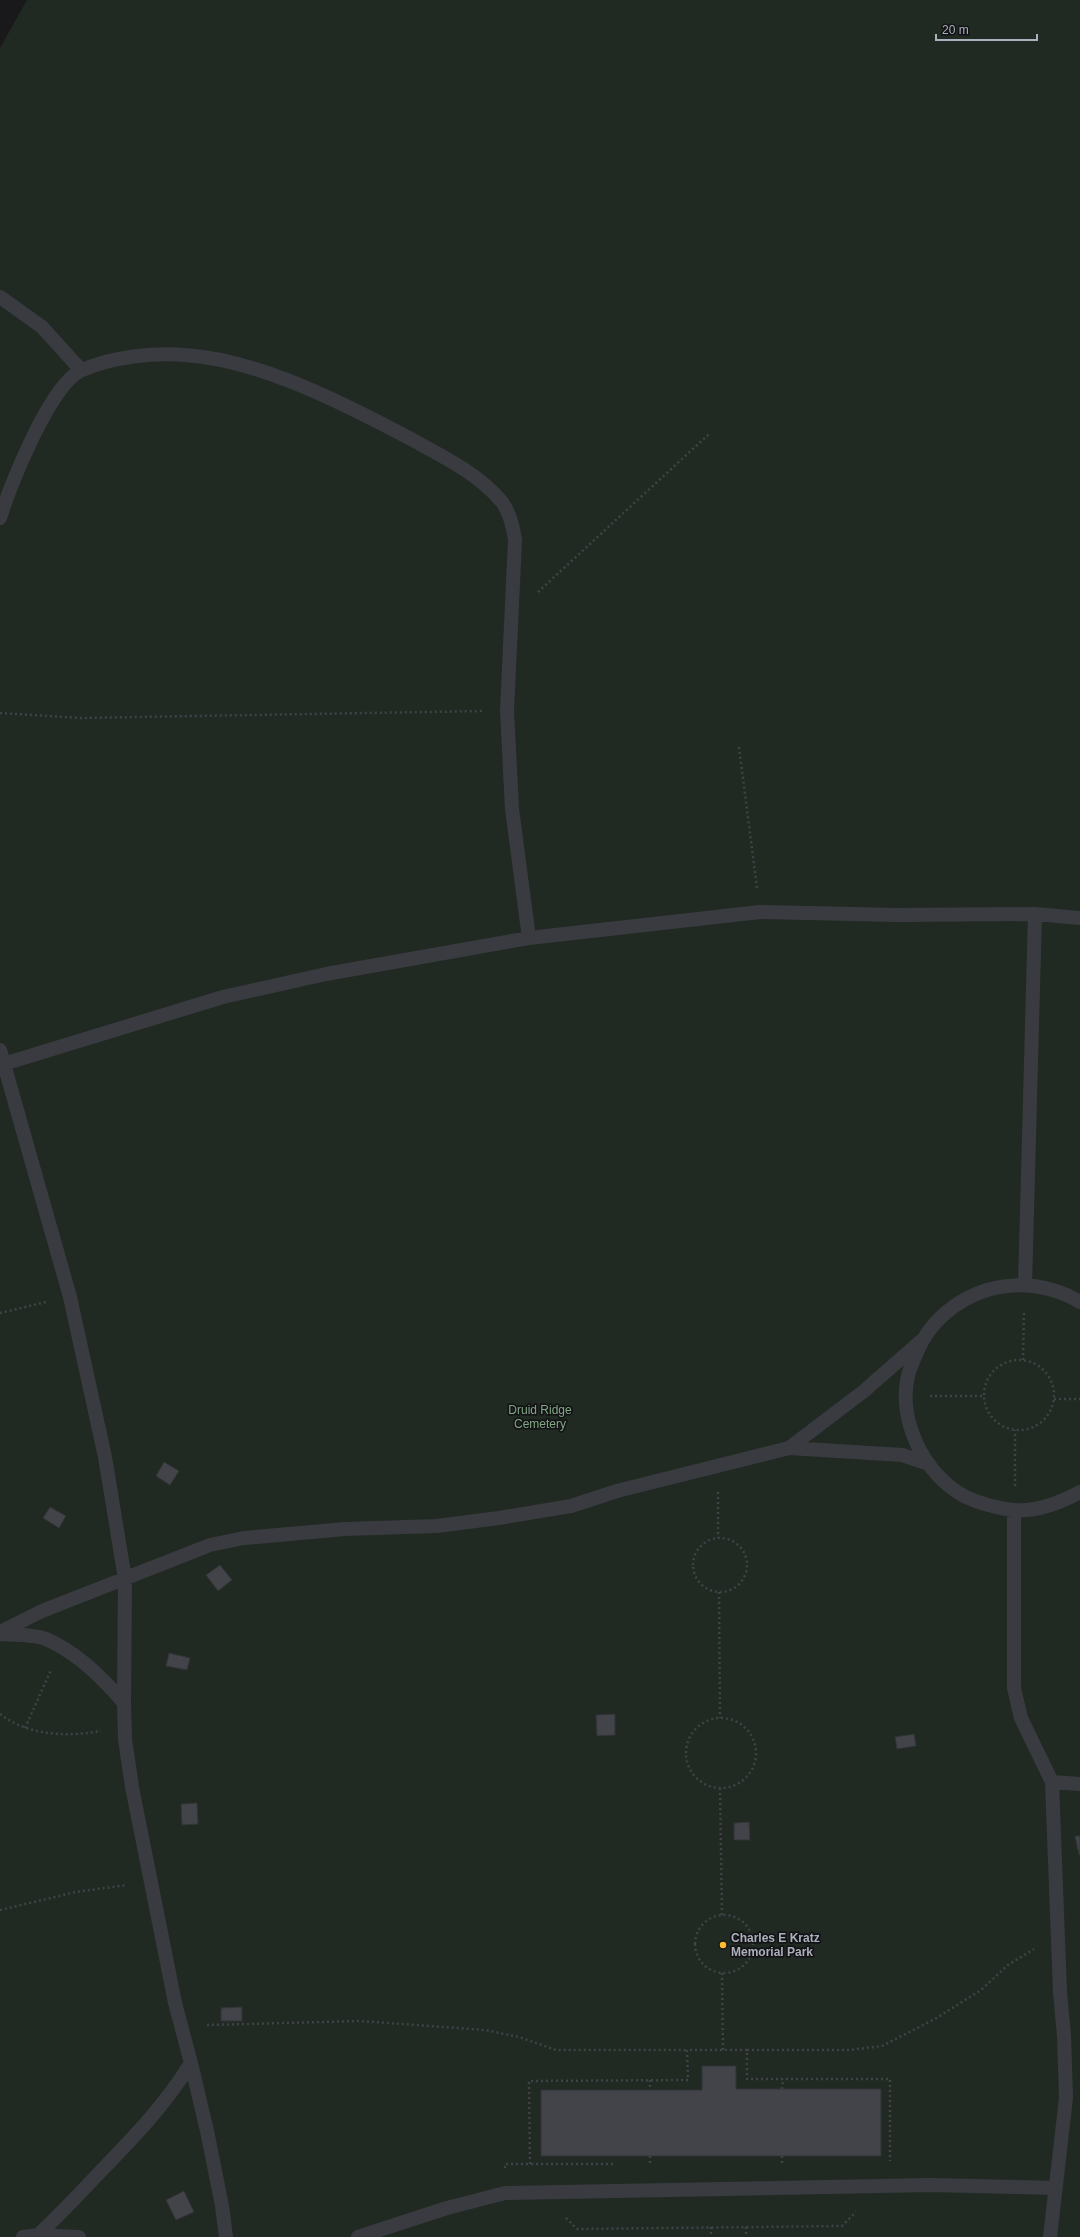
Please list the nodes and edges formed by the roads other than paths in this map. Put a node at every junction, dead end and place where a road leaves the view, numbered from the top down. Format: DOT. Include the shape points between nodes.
graph roads {
  1 [pos="0,297"];
  2 [pos="81,370"];
  3 [pos="0,518"];
  4 [pos="1035,914"];
  5 [pos="1080,918"];
  6 [pos="529,938"];
  7 [pos="1,1059"];
  8 [pos="1025,1285"];
  9 [pos="1080,1302"];
  10 [pos="922,1340"];
  11 [pos="789,1448"];
  12 [pos="929,1464"];
  13 [pos="1080,1492"];
  14 [pos="1014,1510"];
  15 [pos="125,1579"];
  16 [pos="0,1633"];
  17 [pos="124,1702"];
  18 [pos="1052,1782"];
  19 [pos="1080,1784"];
  20 [pos="191,2063"];
  21 [pos="1056,2188"];
  22 [pos="38,2235"];
  23 [pos="23,2237"];
  24 [pos="79,2237"];
  25 [pos="226,2237"];
  26 [pos="358,2237"];
  27 [pos="1050,2237"];
  1 -- 2 [label="lane" via="42,327"];
  2 -- 3 [label="lane" via="45,412 8,490"];
  2 -- 6 [label="lane" via="143,356 185,355 222,361 302,384 461,467 486,486 502,503 511,519 516,540 507,711 512,809"];
  4 -- 5 [label="lane"];
  4 -- 6 [label="lane" via="760,912"];
  4 -- 8 [label="lane"];
  6 -- 7 [label="lane" via="326,974 223,997"];
  7 -- 15 [label="lane" via="70,1297 105,1457"];
  8 -- 9 [label="lane" via="1060,1292"];
  8 -- 10 [label="lane" via="1003,1286 974,1294 951,1307 937,1319"];
  10 -- 11 [label="lane" via="864,1391"];
  10 -- 12 [label="lane" via="909,1372 906,1396 912,1434"];
  11 -- 12 [label="lane" via="902,1455"];
  11 -- 15 [label="lane" via="570,1506 499,1518 437,1526 345,1529 244,1538 210,1545"];
  12 -- 14 [label="lane" via="948,1485 964,1495 978,1502"];
  13 -- 14 [label="lane" via="1048,1506"];
  14 -- 18 [label="lane" via="1014,1688 1021,1718"];
  15 -- 16 [label="lane" via="42,1611"];
  15 -- 17 [label="lane"];
  16 -- 17 [label="lane" via="45,1638 74,1655 107,1682"];
  17 -- 20 [label="lane" via="132,1787 180,2024"];
  18 -- 19 [label="lane"];
  18 -- 21 [label="lane" via="1066,2098"];
  20 -- 22 [label="lane" via="173,2093 138,2134 62,2214"];
  20 -- 25 [label="lane" via="222,2206"];
  21 -- 26 [label="lane" via="931,2185 505,2193 447,2208"];
  21 -- 27 [label="lane"];
  22 -- 23 [label="lane"];
  22 -- 24 [label="lane"];
}
